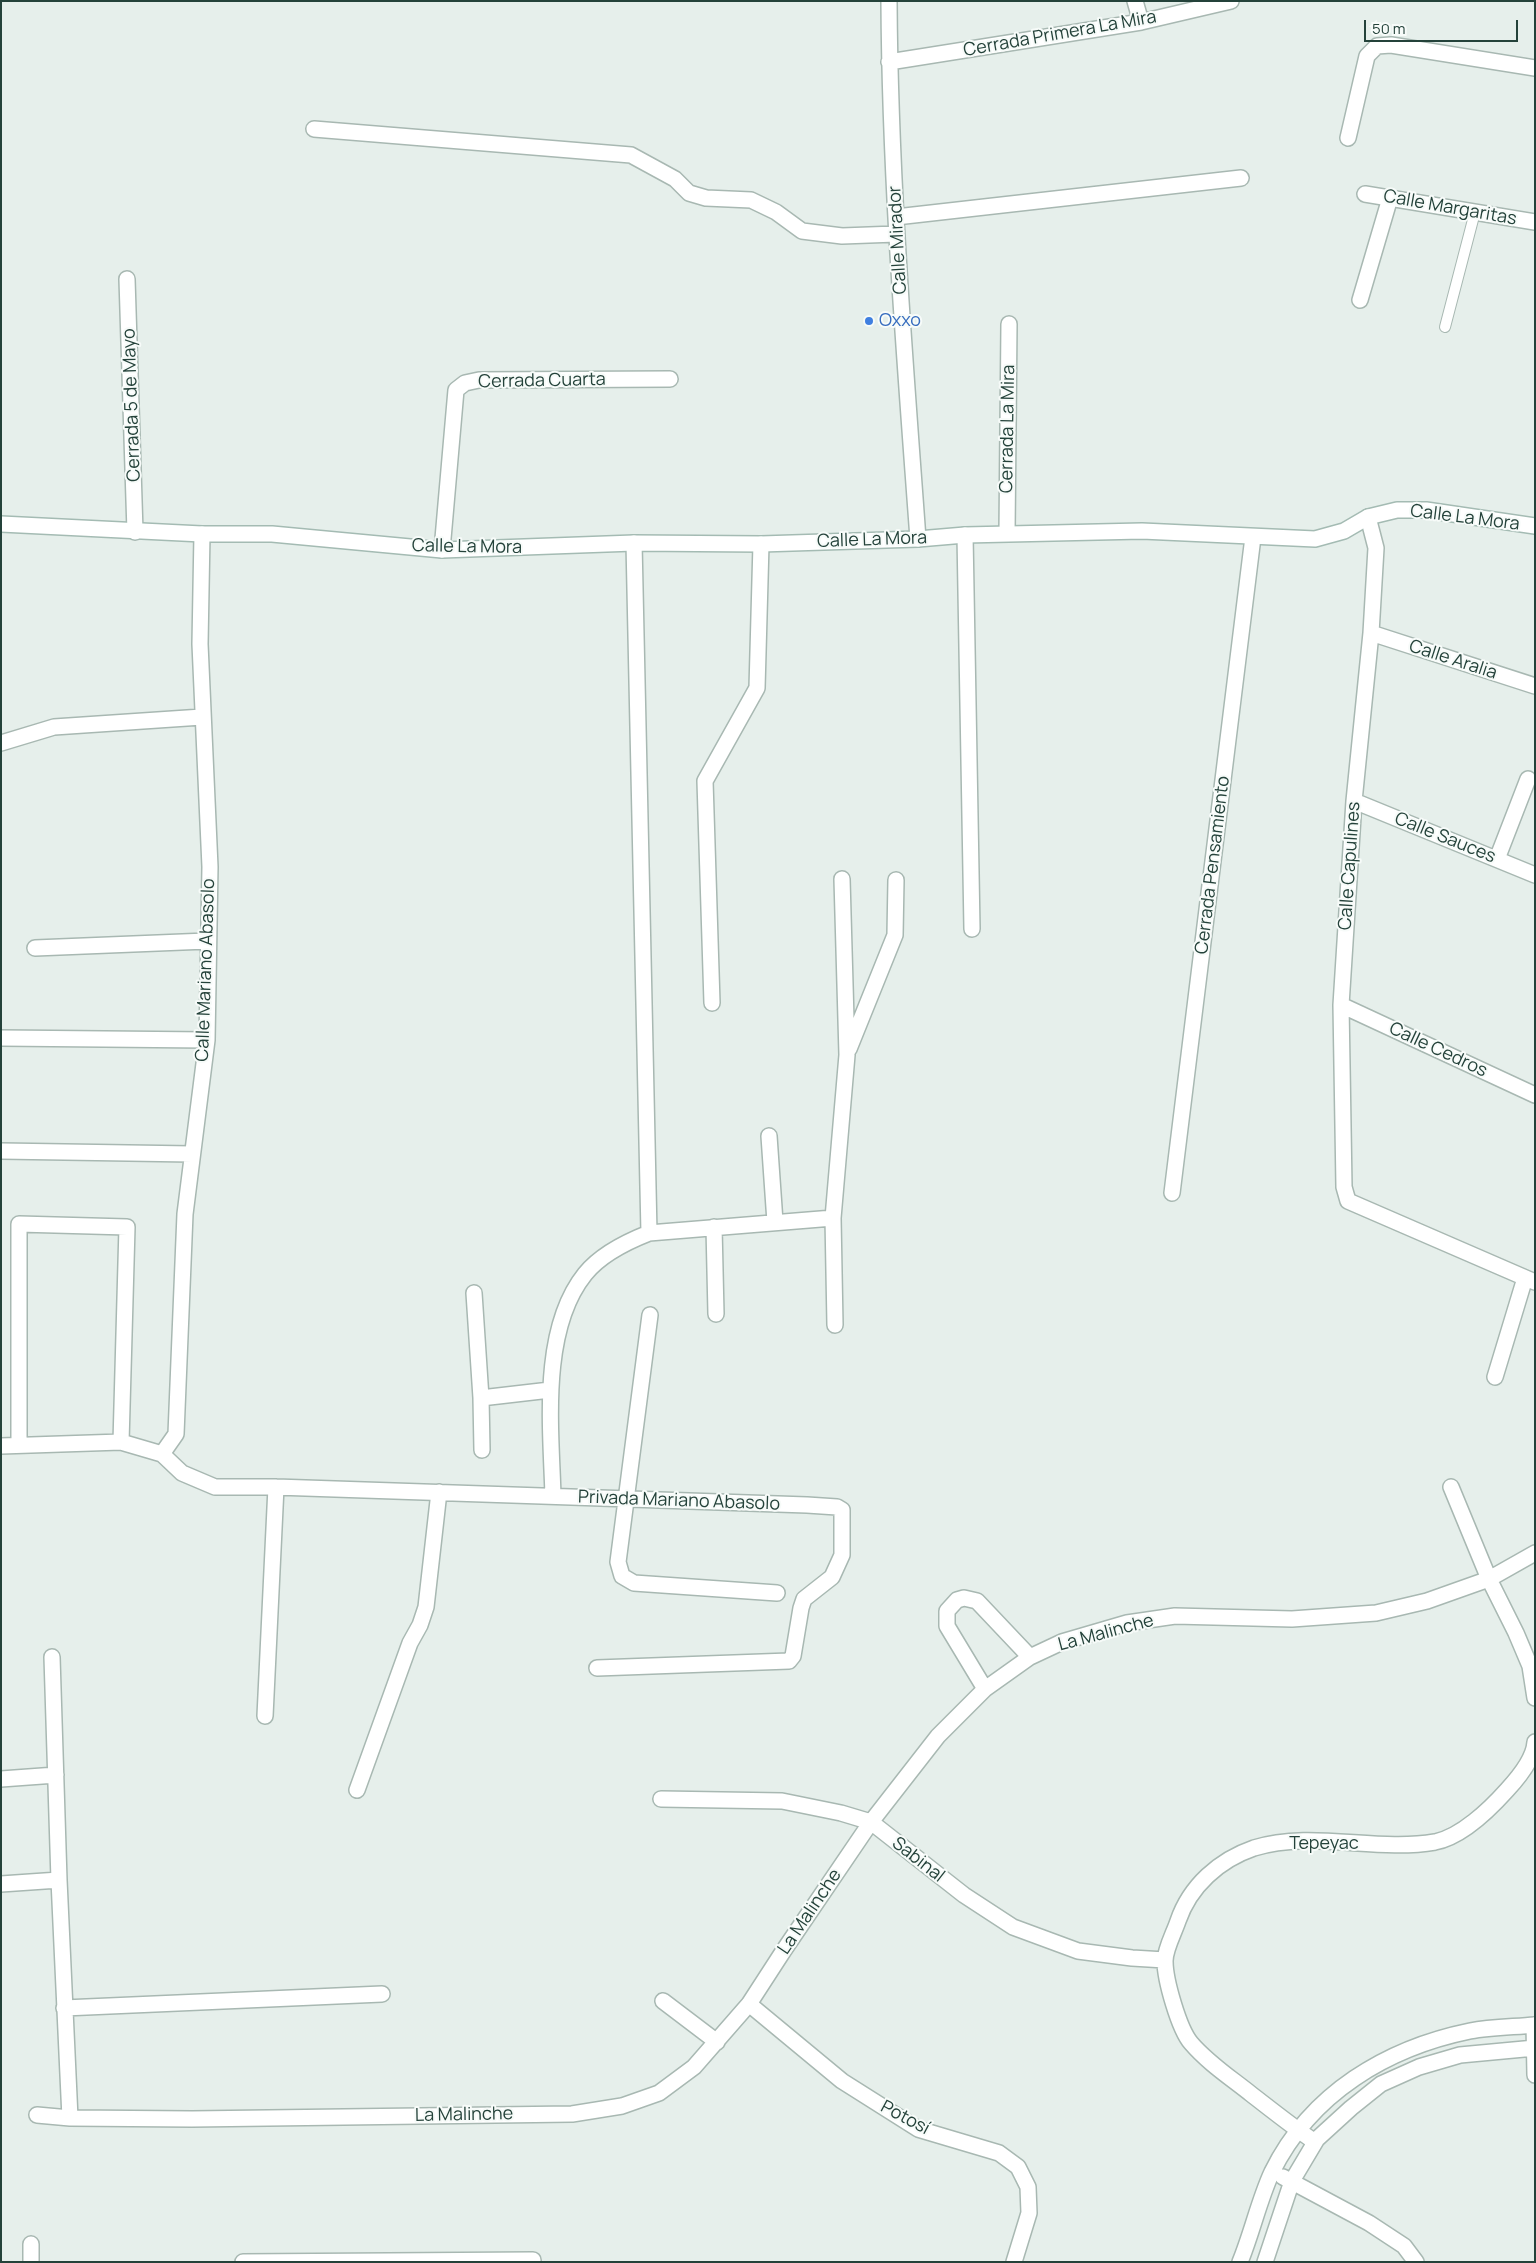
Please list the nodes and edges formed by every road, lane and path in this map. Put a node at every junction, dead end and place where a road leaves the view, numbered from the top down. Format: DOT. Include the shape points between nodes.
graph roads {
  1 [pos="889,1"];
  2 [pos="1135,1"];
  3 [pos="1231,1"];
  4 [pos="1141,22"];
  5 [pos="889,62"];
  6 [pos="1535,68"];
  7 [pos="314,129"];
  8 [pos="1348,138"];
  9 [pos="1241,178"];
  10 [pos="1365,194"];
  11 [pos="1390,198"];
  12 [pos="1475,212"];
  13 [pos="896,217"];
  14 [pos="1535,222"];
  15 [pos="896,234"];
  16 [pos="127,279"];
  17 [pos="1360,300"];
  18 [pos="1009,324"];
  19 [pos="1446,327"];
  20 [pos="670,379"];
  21 [pos="1368,517"];
  22 [pos="1,524"];
  23 [pos="1535,526"];
  24 [pos="136,532"];
  25 [pos="1007,533"];
  26 [pos="202,534"];
  27 [pos="965,535"];
  28 [pos="1253,537"];
  29 [pos="918,539"];
  30 [pos="634,543"];
  31 [pos="761,544"];
  32 [pos="442,550"];
  33 [pos="1371,633"];
  34 [pos="1535,686"];
  35 [pos="202,717"];
  36 [pos="1,743"];
  37 [pos="1528,779"];
  38 [pos="1354,801"];
  39 [pos="1497,859"];
  40 [pos="1535,875"];
  41 [pos="842,880"];
  42 [pos="896,880"];
  43 [pos="972,929"];
  44 [pos="207,941"];
  45 [pos="35,948"];
  46 [pos="712,1003"];
  47 [pos="1341,1005"];
  48 [pos="1,1038"];
  49 [pos="207,1040"];
  50 [pos="847,1055"];
  51 [pos="1535,1096"];
  52 [pos="769,1136"];
  53 [pos="1,1151"];
  54 [pos="192,1154"];
  55 [pos="1172,1193"];
  56 [pos="833,1218"];
  57 [pos="775,1222"];
  58 [pos="714,1227"];
  59 [pos="649,1233"];
  60 [pos="1530,1280"];
  61 [pos="474,1293"];
  62 [pos="716,1314"];
  63 [pos="650,1315"];
  64 [pos="835,1325"];
  65 [pos="1495,1377"];
  66 [pos="550,1390"];
  67 [pos="481,1398"];
  68 [pos="121,1442"];
  69 [pos="19,1445"];
  70 [pos="1,1446"];
  71 [pos="482,1450"];
  72 [pos="162,1454"];
  73 [pos="276,1487"];
  74 [pos="1452,1487"];
  75 [pos="439,1492"];
  76 [pos="553,1496"];
  77 [pos="626,1498"];
  78 [pos="1535,1553"];
  79 [pos="1489,1578"];
  80 [pos="777,1593"];
  81 [pos="52,1657"];
  82 [pos="1030,1657"];
  83 [pos="597,1668"];
  84 [pos="985,1689"];
  85 [pos="1535,1698"];
  86 [pos="266,1716"];
  87 [pos="1535,1742"];
  88 [pos="1535,1751"];
  89 [pos="56,1775"];
  90 [pos="1,1779"];
  91 [pos="357,1790"];
  92 [pos="661,1799"];
  93 [pos="871,1822"];
  94 [pos="59,1880"];
  95 [pos="1,1884"];
  96 [pos="1165,1960"];
  97 [pos="382,1994"];
  98 [pos="663,2001"];
  99 [pos="749,2004"];
  100 [pos="64,2008"];
  101 [pos="1534,2025"];
  102 [pos="717,2042"];
  103 [pos="1534,2048"];
  104 [pos="1535,2075"];
  105 [pos="37,2115"];
  106 [pos="70,2118"];
  107 [pos="1298,2130"];
  108 [pos="1315,2142"];
  109 [pos="1272,2173"];
  110 [pos="1292,2180"];
  111 [pos="31,2244"];
  112 [pos="533,2260"];
  113 [pos="31,2262"];
  114 [pos="243,2262"];
  115 [pos="1014,2262"];
  116 [pos="1240,2262"];
  117 [pos="1265,2262"];
  118 [pos="1416,2262"];
  1 -- 5 [label="street, Calle Mirador"];
  2 -- 4 [label="street"];
  3 -- 4 [label="street, Cerrada Primera La Mira"];
  4 -- 5 [label="street, Cerrada Primera La Mira"];
  5 -- 13 [label="street, Calle Mirador"];
  6 -- 8 [label="street" via="1377,46 1367,56"];
  7 -- 15 [label="street" via="631,155 675,179 689,193 706,198 752,200 802,230 842,236"];
  9 -- 13 [label="street"];
  10 -- 11 [label="street, Calle Margaritas"];
  11 -- 12 [label="street, Calle Margaritas"];
  11 -- 17 [label="street"];
  12 -- 14 [label="street, Calle Margaritas"];
  12 -- 19 [label="lane"];
  13 -- 15 [label="street, Calle Mirador"];
  15 -- 29 [label="street, Calle Mirador"];
  16 -- 24 [label="street, Cerrada 5 de Mayo"];
  18 -- 25 [label="street, Cerrada La Mira"];
  20 -- 32 [label="street, Cerrada Cuarta" via="478,380 465,383 456,390"];
  21 -- 23 [label="street, Calle La Mora" via="1397,510 1426,510"];
  21 -- 28 [label="street, Calle La Mora" via="1344,531 1315,539"];
  21 -- 33 [label="street, Calle Capulines" via="1376,548"];
  22 -- 24 [label="street, Calle La Mora"];
  24 -- 26 [label="street, Calle La Mora"];
  25 -- 27 [label="street, Calle La Mora"];
  25 -- 28 [label="street, Calle La Mora" via="1142,531"];
  26 -- 32 [label="street, Calle La Mora" via="272,534"];
  26 -- 35 [label="street, Calle Mariano Abasolo"];
  27 -- 29 [label="street, Calle La Mora"];
  27 -- 43 [label="street"];
  28 -- 55 [label="street, Cerrada Pensamiento"];
  29 -- 31 [label="street, Calle La Mora"];
  30 -- 31 [label="street, Calle La Mora"];
  30 -- 32 [label="street, Calle La Mora"];
  30 -- 59 [label="street"];
  31 -- 46 [label="street" via="757,688 705,781"];
  33 -- 34 [label="street, Calle Aralia"];
  33 -- 38 [label="street, Calle Capulines"];
  35 -- 36 [label="street" via="54,727"];
  35 -- 44 [label="street, Calle Mariano Abasolo" via="210,867"];
  37 -- 39 [label="street"];
  38 -- 39 [label="street, Calle Sauces"];
  38 -- 47 [label="street, Calle Capulines"];
  39 -- 40 [label="street, Calle Sauces"];
  41 -- 50 [label="street"];
  42 -- 50 [label="street" via="896,935"];
  44 -- 45 [label="street"];
  44 -- 49 [label="street, Calle Mariano Abasolo"];
  47 -- 51 [label="street, Calle Cedros"];
  47 -- 60 [label="street, Calle Capulines" via="1344,1187 1348,1201"];
  48 -- 49 [label="street"];
  49 -- 54 [label="street, Calle Mariano Abasolo"];
  50 -- 56 [label="street"];
  52 -- 57 [label="street"];
  53 -- 54 [label="street"];
  54 -- 72 [label="street, Calle Mariano Abasolo" via="184,1214 176,1434"];
  56 -- 57 [label="street"];
  56 -- 64 [label="street"];
  57 -- 58 [label="street"];
  58 -- 59 [label="street"];
  58 -- 62 [label="street"];
  59 -- 66 [label="street" via="618,1245 585,1273 562,1314"];
  60 -- 65 [label="street"];
  61 -- 67 [label="street"];
  63 -- 77 [label="street"];
  66 -- 67 [label="street"];
  66 -- 76 [label="street"];
  67 -- 71 [label="street"];
  68 -- 69 [label="street"];
  68 -- 69 [label="street" via="128,1228 19,1224"];
  68 -- 72 [label="street"];
  69 -- 70 [label="street"];
  72 -- 73 [label="street, Privada Mariano Abasolo" via="182,1473 215,1487"];
  73 -- 75 [label="street, Privada Mariano Abasolo"];
  73 -- 86 [label="street"];
  74 -- 79 [label="street"];
  75 -- 76 [label="street, Privada Mariano Abasolo"];
  75 -- 91 [label="street" via="426,1606"];
  76 -- 77 [label="street, Privada Mariano Abasolo"];
  77 -- 80 [label="street" via="618,1562 622,1576 634,1583"];
  77 -- 83 [label="street, Privada Mariano Abasolo" via="837,1507 842,1510 842,1555 832,1577 804,1599 793,1656 789,1661"];
  78 -- 79 [label="street, La Malinche"];
  79 -- 82 [label="street, La Malinche" via="1427,1601 1376,1613 1292,1619 1175,1616 1127,1623 1062,1642"];
  79 -- 85 [label="street" via="1530,1666"];
  81 -- 89 [label="street"];
  82 -- 84 [label="street, La Malinche"];
  82 -- 84 [label="street" via="978,1601 957,1600 947,1611 946,1626"];
  84 -- 93 [label="street, La Malinche" via="938,1736"];
  87 -- 88 [label="street, Tepeyac"];
  88 -- 96 [label="street, Tepeyac" via="1494,1805 1468,1826 1436,1842 1378,1845 1299,1841 1255,1848 1228,1860 1201,1880 1181,1912"];
  89 -- 90 [label="street"];
  89 -- 94 [label="street"];
  92 -- 93 [label="street, Sabinal" via="782,1802 841,1812"];
  93 -- 96 [label="street, Sabinal" via="964,1895 1013,1927 1078,1951"];
  93 -- 99 [label="street, La Malinche"];
  94 -- 95 [label="street"];
  94 -- 100 [label="street"];
  96 -- 107 [label="street, Tepeyac" via="1175,2011 1190,2042 1212,2064"];
  97 -- 100 [label="street"];
  98 -- 102 [label="street"];
  99 -- 102 [label="street, La Malinche"];
  99 -- 115 [label="street, Potosí" via="842,2081 918,2129 999,2153 1018,2167 1028,2187 1029,2212"];
  100 -- 106 [label="street"];
  101 -- 103 [label="street"];
  101 -- 107 [label="street" via="1472,2030 1394,2054 1342,2086"];
  102 -- 106 [label="street, La Malinche" via="694,2067 659,2093 622,2106 572,2114"];
  103 -- 104 [label="street"];
  103 -- 108 [label="street" via="1460,2055 1419,2067 1381,2084"];
  105 -- 106 [label="street, La Malinche"];
  107 -- 108 [label="street, Tepeyac"];
  107 -- 109 [label="street"];
  108 -- 110 [label="street"];
  109 -- 110 [label="street"];
  109 -- 116 [label="street"];
  110 -- 117 [label="street"];
  110 -- 118 [label="street" via="1404,2246"];
  111 -- 113 [label="street"];
  112 -- 114 [label="street"];
}
